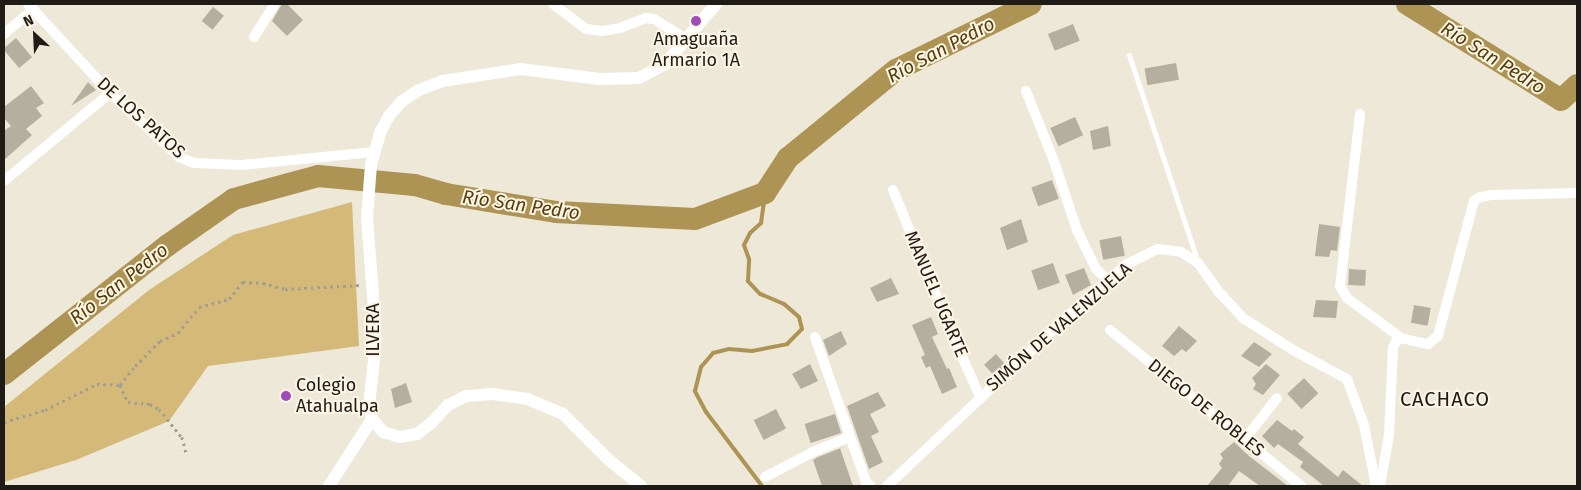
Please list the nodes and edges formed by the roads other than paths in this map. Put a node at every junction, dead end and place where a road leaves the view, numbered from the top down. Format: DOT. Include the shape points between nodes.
graph roads {
  1 [pos="275,4"];
  2 [pos="553,4"];
  3 [pos="716,4"];
  4 [pos="31,6"];
  5 [pos="4,34"];
  6 [pos="254,37"];
  7 [pos="685,38"];
  8 [pos="1129,55"];
  9 [pos="1026,91"];
  10 [pos="110,93"];
  11 [pos="1360,114"];
  12 [pos="374,152"];
  13 [pos="4,181"];
  14 [pos="893,190"];
  15 [pos="1577,193"];
  16 [pos="1198,263"];
  17 [pos="1108,280"];
  18 [pos="1110,330"];
  19 [pos="814,337"];
  20 [pos="1401,338"];
  21 [pos="980,397"];
  22 [pos="1277,398"];
  23 [pos="372,419"];
  24 [pos="849,437"];
  25 [pos="1244,440"];
  26 [pos="766,477"];
  27 [pos="329,486"];
  28 [pos="641,486"];
  29 [pos="870,486"];
  30 [pos="887,486"];
  31 [pos="1301,486"];
  32 [pos="1376,486"];
  33 [pos="1380,486"];
  1 -- 6 [label="street"];
  2 -- 7 [label="street" via="586,29 620,28 646,18 654,19"];
  3 -- 7 [label="street, ILVERA"];
  4 -- 5 [label="street"];
  4 -- 10 [label="street, DE LOS PATOS"];
  7 -- 12 [label="street, ILVERA" via="665,64 639,78 599,79 521,69 442,81 419,90 402,102 389,116"];
  8 -- 16 [label="lane"];
  9 -- 17 [label="street" via="1080,239 1096,269"];
  10 -- 12 [label="street, DE LOS PATOS" via="179,156 194,163 242,165"];
  10 -- 13 [label="street"];
  11 -- 20 [label="street" via="1340,286 1347,298"];
  12 -- 23 [label="street, ILVERA" via="367,218 374,360 369,406"];
  14 -- 21 [label="street, MANUEL UGARTE"];
  15 -- 20 [label="street" via="1491,196 1474,201 1438,336 1428,344"];
  16 -- 17 [label="street, SIMÓN DE VALENZUELA" via="1181,252 1158,250 1127,264"];
  16 -- 32 [label="street, SIMÓN DE VALENZUELA" via="1243,318 1347,379 1364,424"];
  17 -- 21 [label="street, SIMÓN DE VALENZUELA"];
  18 -- 25 [label="street, DIEGO DE ROBLES"];
  19 -- 24 [label="street"];
  20 -- 33 [label="street" via="1393,348 1389,435"];
  21 -- 30 [label="street, SIMÓN DE VALENZUELA"];
  22 -- 25 [label="street"];
  23 -- 27 [label="street"];
  23 -- 28 [label="street" via="383,432 400,437 417,434 448,405 466,396 491,394 528,399 563,414 609,460"];
  24 -- 26 [label="street"];
  24 -- 29 [label="street"];
  25 -- 31 [label="street, DIEGO DE ROBLES"];
}
